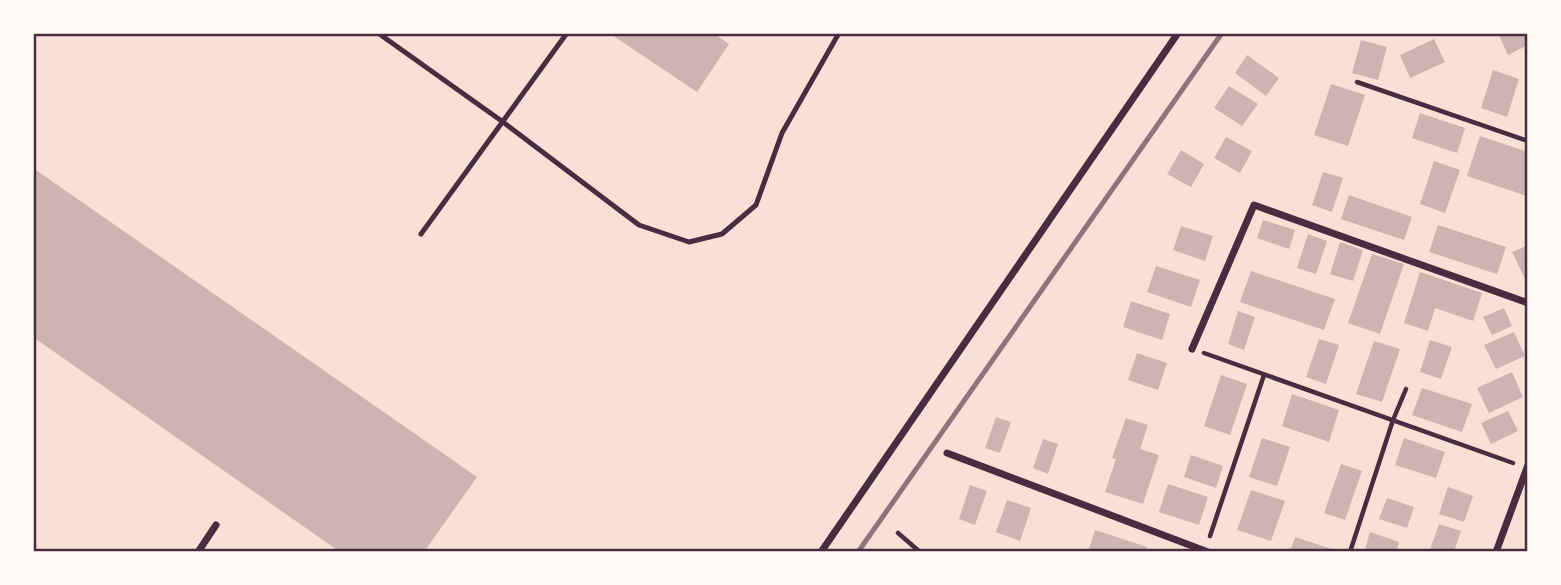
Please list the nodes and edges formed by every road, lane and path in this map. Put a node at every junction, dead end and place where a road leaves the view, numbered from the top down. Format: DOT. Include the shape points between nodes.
graph roads {
  1 [pos="378,33"];
  2 [pos="567,33"];
  3 [pos="839,33"];
  4 [pos="1178,33"];
  5 [pos="1357,82"];
  6 [pos="503,122"];
  7 [pos="1528,141"];
  8 [pos="421,234"];
  9 [pos="1528,303"];
  10 [pos="1192,349"];
  11 [pos="1264,375"];
  12 [pos="1406,389"];
  13 [pos="1393,420"];
  14 [pos="947,453"];
  15 [pos="1527,466"];
  16 [pos="215,525"];
  17 [pos="898,533"];
  18 [pos="1207,551"];
  19 [pos="198,552"];
  20 [pos="821,552"];
  21 [pos="920,552"];
  22 [pos="1350,552"];
  23 [pos="1496,552"];
  1 -- 6 [label="lane"];
  2 -- 6 [label="lane"];
  3 -- 6 [label="lane" via="782,133 756,205 722,233 689,242 639,225"];
  4 -- 20 [label="street"];
  5 -- 7 [label="path"];
  6 -- 8 [label="lane"];
  9 -- 10 [label="street" via="1254,205"];
  10 -- 11 [label="path"];
  11 -- 13 [label="path"];
  11 -- 18 [label="path"];
  12 -- 13 [label="path"];
  13 -- 15 [label="path"];
  13 -- 22 [label="path"];
  14 -- 18 [label="street"];
  15 -- 23 [label="street"];
  16 -- 19 [label="street"];
  17 -- 21 [label="path"];
}
